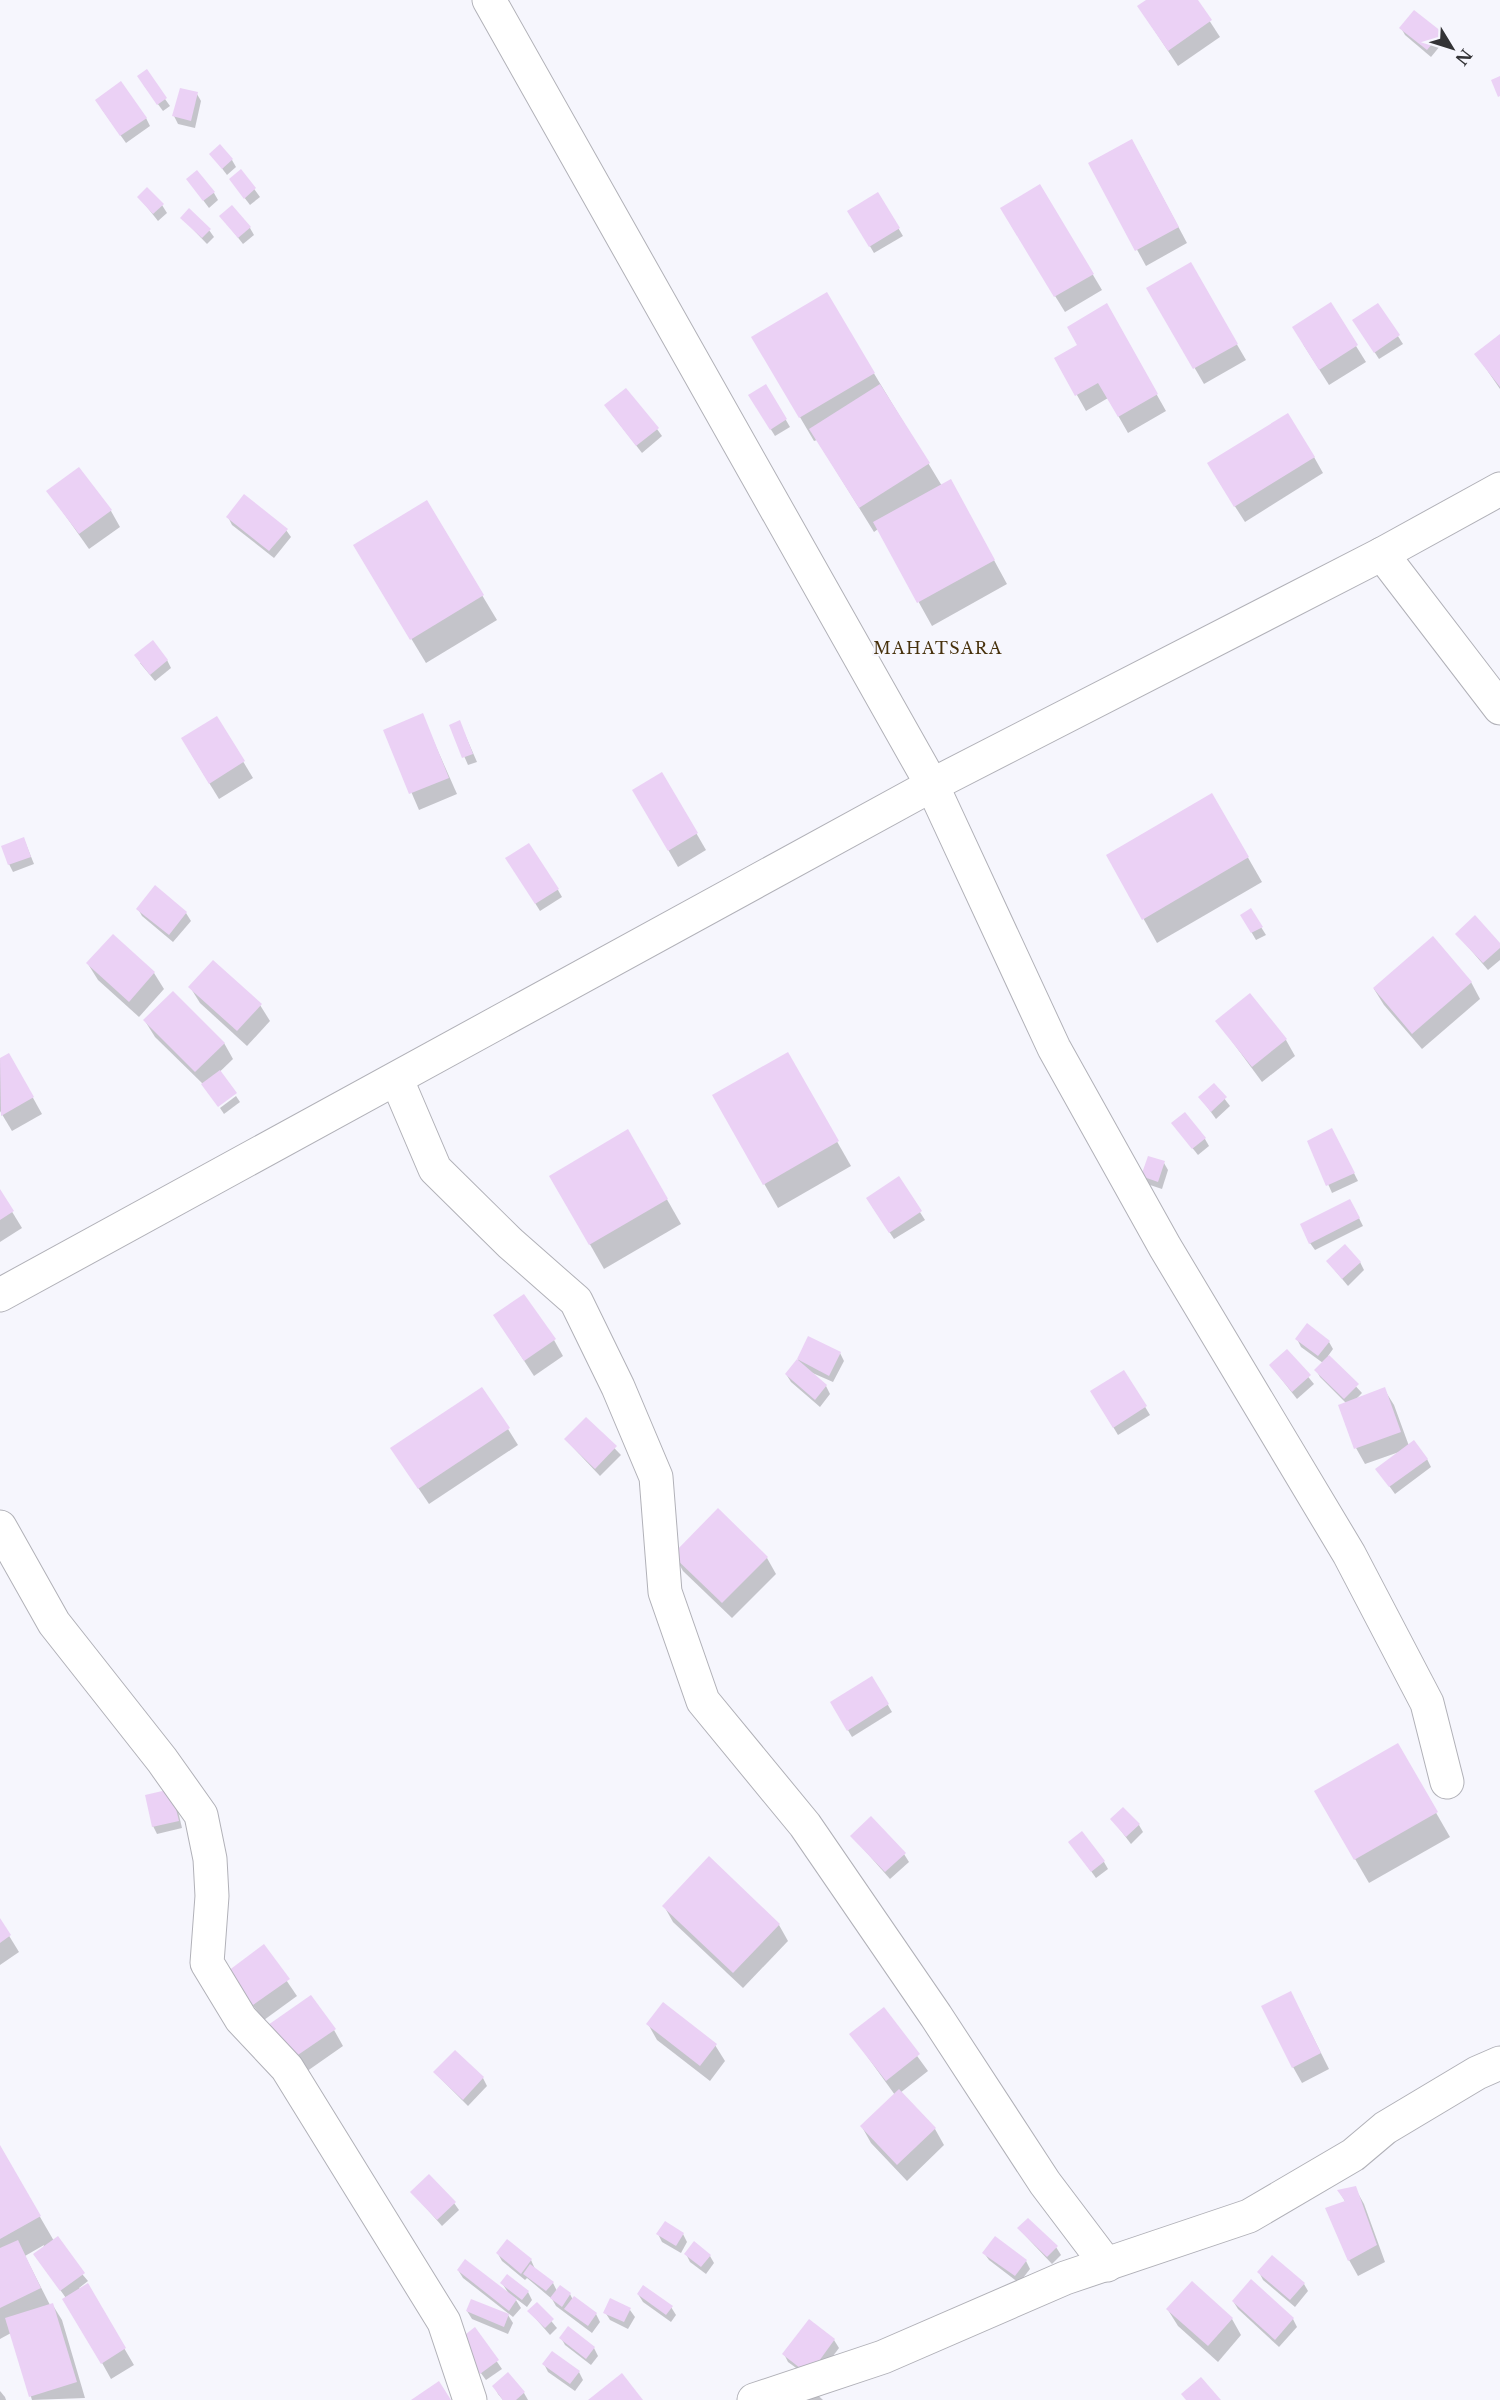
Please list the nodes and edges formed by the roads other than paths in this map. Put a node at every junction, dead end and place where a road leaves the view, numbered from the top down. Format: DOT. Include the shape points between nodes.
graph roads {
  1 [pos="489,0"];
  2 [pos="1500,489"];
  3 [pos="1382,554"];
  4 [pos="1500,708"];
  5 [pos="932,785"];
  6 [pos="397,1080"];
  7 [pos="0,1295"];
  8 [pos="0,1527"];
  9 [pos="1447,1782"];
  10 [pos="1500,2063"];
  11 [pos="1107,2265"];
  12 [pos="470,2400"];
  13 [pos="754,2400"];
  1 -- 5 [label="street"];
  2 -- 3 [label="street"];
  3 -- 4 [label="street"];
  3 -- 5 [label="street"];
  5 -- 6 [label="street"];
  5 -- 9 [label="street" via="1054,1048 1165,1247 1349,1554 1427,1703"];
  6 -- 7 [label="street"];
  6 -- 11 [label="street" via="435,1169 510,1244 576,1301 656,1478 665,1592 703,1701 805,1825 1046,2183"];
  8 -- 12 [label="street" via="54,1623 201,1815 212,1896 207,1963 241,2019 287,2068 444,2322"];
  10 -- 11 [label="street" via="1385,2128 1353,2155 1249,2216"];
  11 -- 13 [label="street" via="1065,2278 883,2357"];
}
